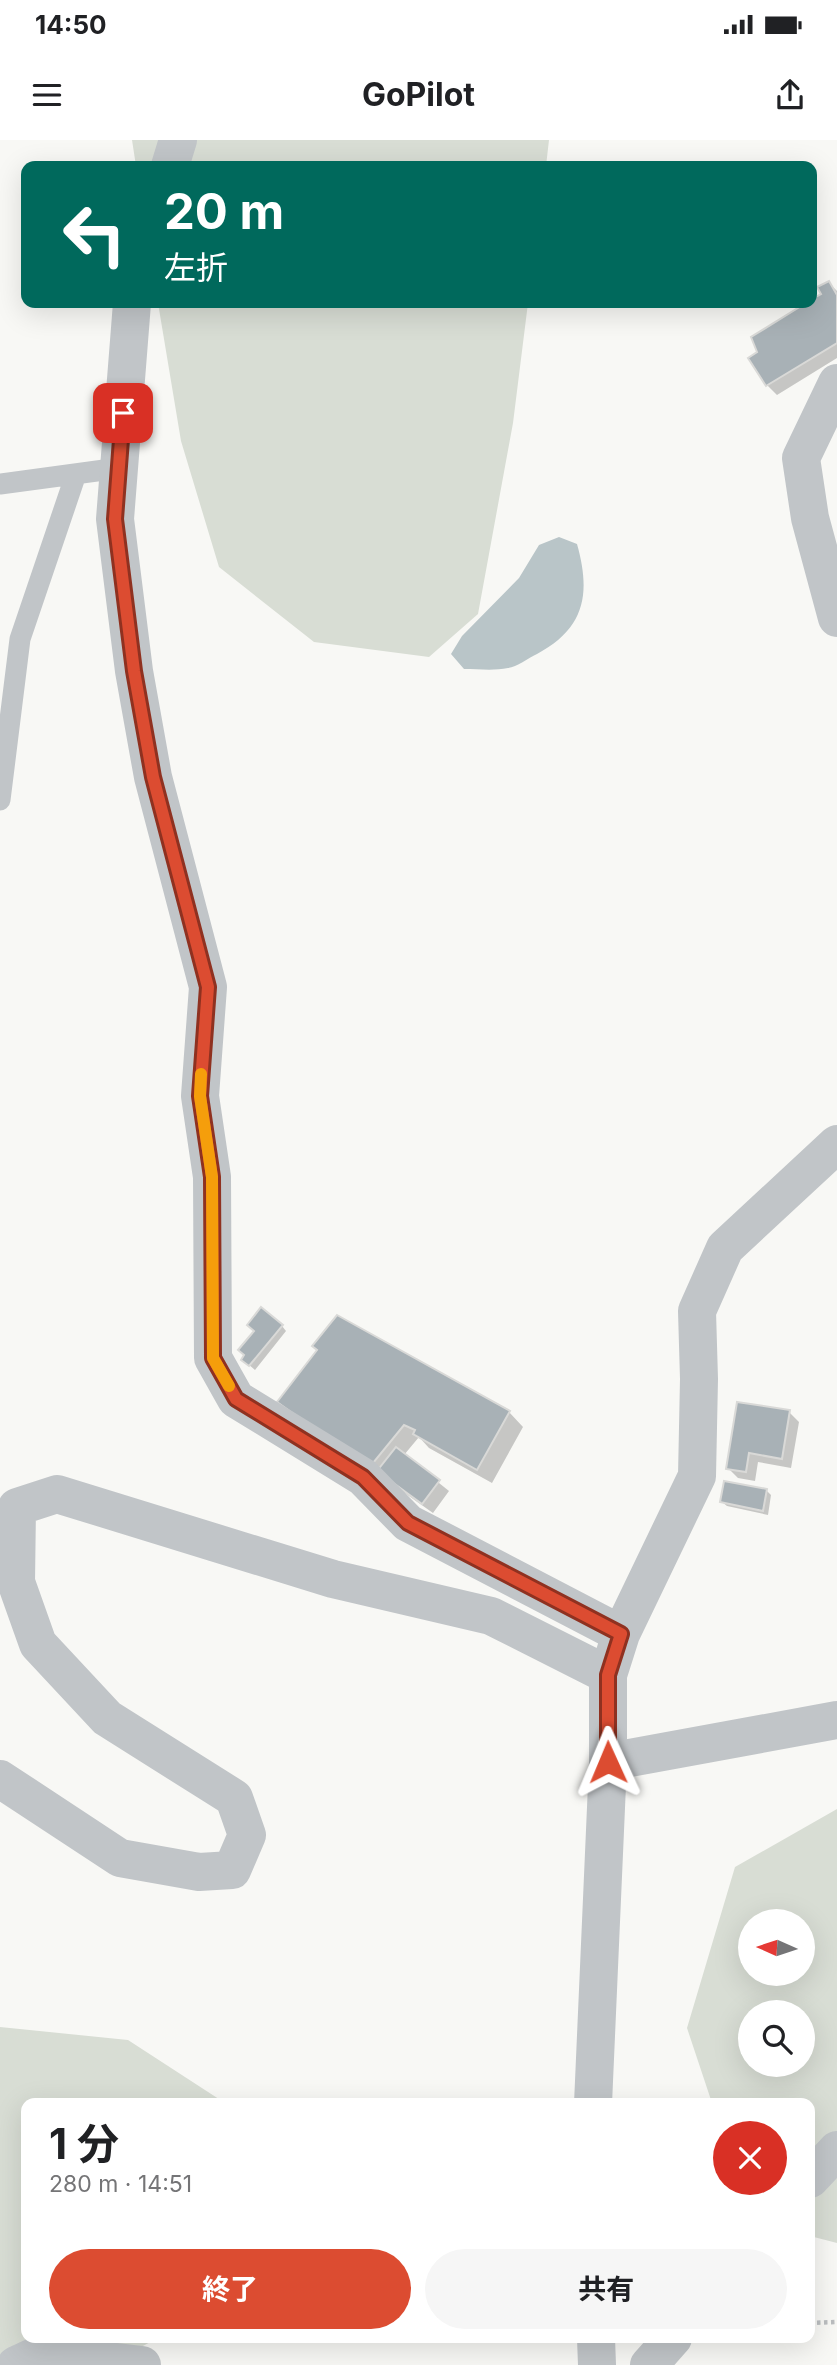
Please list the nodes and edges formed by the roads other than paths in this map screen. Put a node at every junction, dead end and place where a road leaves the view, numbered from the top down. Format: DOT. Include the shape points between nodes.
graph roads {
  1 [pos="178,140"];
  2 [pos="172,161"];
  3 [pos="132,308"];
  4 [pos="837,383"];
  5 [pos="119,468"];
  6 [pos="76,474"];
  7 [pos="0,484"];
  8 [pos="837,618"];
  9 [pos="0,800"];
  10 [pos="837,1144"];
  11 [pos="621,1634"];
  12 [pos="608,1675"];
  13 [pos="837,1720"];
  14 [pos="608,1762"];
  15 [pos="0,1779"];
  16 [pos="593,2098"];
  17 [pos="837,2150"];
  18 [pos="815,2174"];
  19 [pos="596,2343"];
  20 [pos="669,2343"];
  21 [pos="16,2365"];
  22 [pos="142,2365"];
  23 [pos="597,2365"];
  24 [pos="649,2365"];
  1 -- 2 [label="street"];
  3 -- 5 [label="street"];
  4 -- 8 [label="street" via="802,458 810,518"];
  5 -- 6 [label="lane"];
  5 -- 11 [label="street" via="115,519 136,684 153,777 208,987 200,1096 212,1177 213,1358 236,1399 363,1477 408,1523"];
  6 -- 7 [label="lane"];
  6 -- 9 [label="lane" via="20,639"];
  10 -- 11 [label="street" via="725,1248 697,1311 697,1476"];
  11 -- 12 [label="street"];
  12 -- 14 [label="street"];
  12 -- 15 [label="street" via="491,1616 333,1579 57,1494 17,1507 16,1582 38,1644 107,1717 234,1798 247,1835 232,1870 199,1872 120,1858"];
  13 -- 14 [label="street"];
  14 -- 16 [label="street"];
  17 -- 18 [label="street"];
  19 -- 23 [label="street"];
  20 -- 24 [label="street"];
  21 -- 22 [label="street" via="43,2353"];
}
